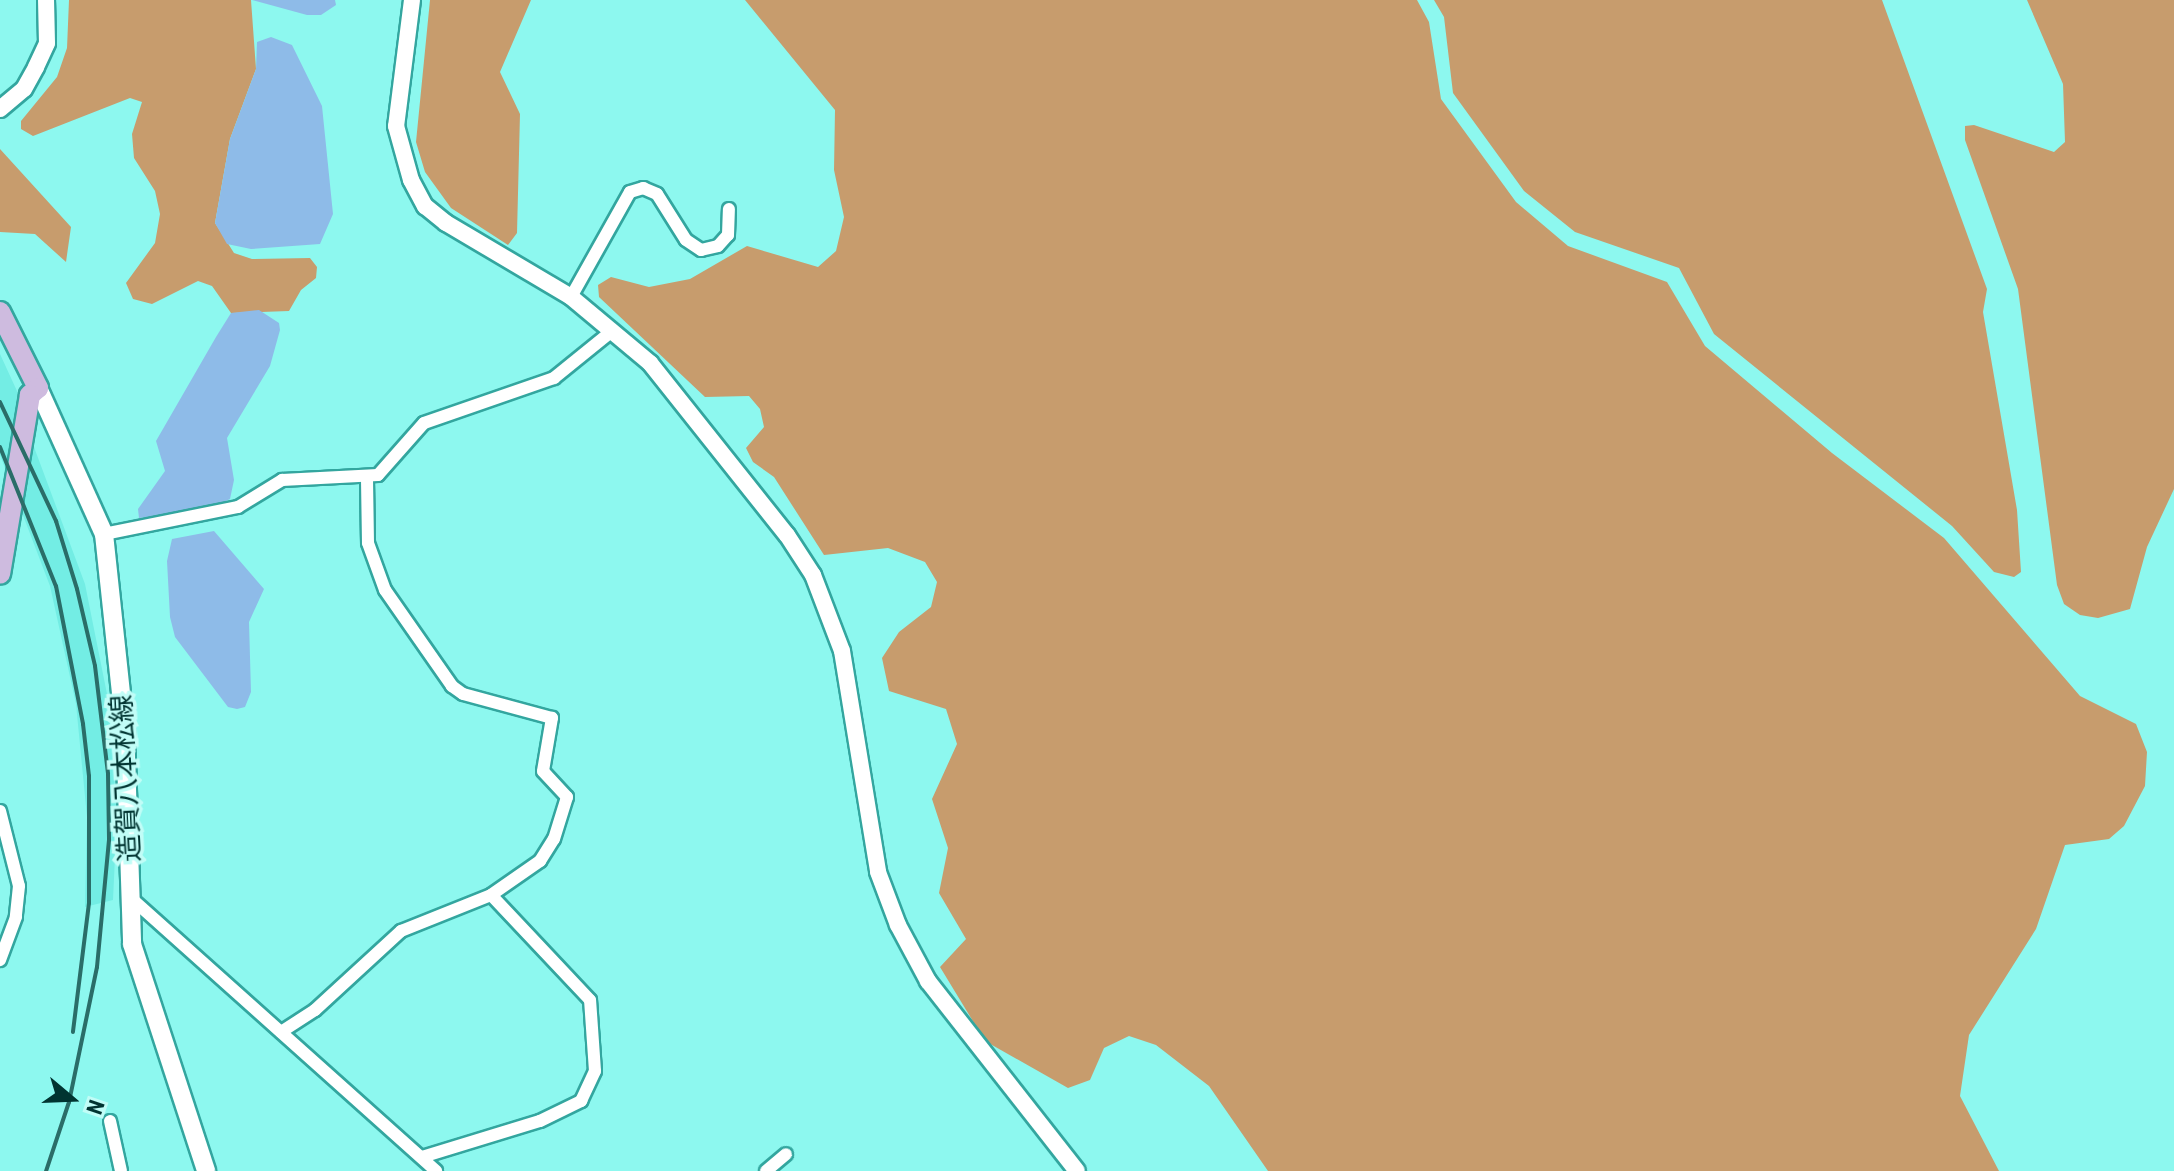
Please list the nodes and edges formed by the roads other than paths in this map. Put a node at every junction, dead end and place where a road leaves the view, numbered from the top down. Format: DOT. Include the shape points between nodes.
graph roads {
  1 [pos="46,0"];
  2 [pos="412,0"];
  3 [pos="0,109"];
  4 [pos="729,209"];
  5 [pos="571,297"];
  6 [pos="0,312"];
  7 [pos="612,331"];
  8 [pos="38,388"];
  9 [pos="367,480"];
  10 [pos="104,534"];
  11 [pos="0,574"];
  12 [pos="0,811"];
  13 [pos="491,895"];
  14 [pos="132,899"];
  15 [pos="0,960"];
  16 [pos="281,1032"];
  17 [pos="110,1121"];
  18 [pos="786,1154"];
  19 [pos="422,1157"];
  20 [pos="121,1171"];
  21 [pos="206,1171"];
  22 [pos="436,1171"];
  23 [pos="766,1171"];
  24 [pos="1077,1171"];
  1 -- 3 [label="street" via="47,43 24,89"];
  2 -- 5 [label="street" via="396,126 411,180 425,206 446,223"];
  4 -- 5 [label="street" via="728,235 718,246 701,250 686,240 657,194 643,188 630,192"];
  5 -- 7 [label="street"];
  6 -- 8 [label="main road"];
  7 -- 9 [label="street" via="554,378 424,423 385,469"];
  7 -- 24 [label="street" via="682,399 813,575 842,651 868,823 898,925 928,981"];
  8 -- 10 [label="main road, 造賀八本松線"];
  8 -- 11 [label="main road" via="30,395"];
  9 -- 10 [label="street" via="282,480 238,507"];
  9 -- 13 [label="street" via="372,559 385,590 452,686 463,694 552,718 543,771 567,797 554,839 540,861"];
  10 -- 14 [label="main road, 造賀八本松線" via="119,657"];
  12 -- 15 [label="street" via="19,886 16,917"];
  13 -- 16 [label="street" via="401,931 315,1010"];
  13 -- 19 [label="street" via="590,1000 595,1071 581,1101 540,1121"];
  14 -- 16 [label="street"];
  14 -- 21 [label="main road, 造賀八本松線" via="132,944"];
  16 -- 19 [label="street"];
  17 -- 20 [label="street"];
  18 -- 23 [label="street"];
  19 -- 22 [label="street"];
}
